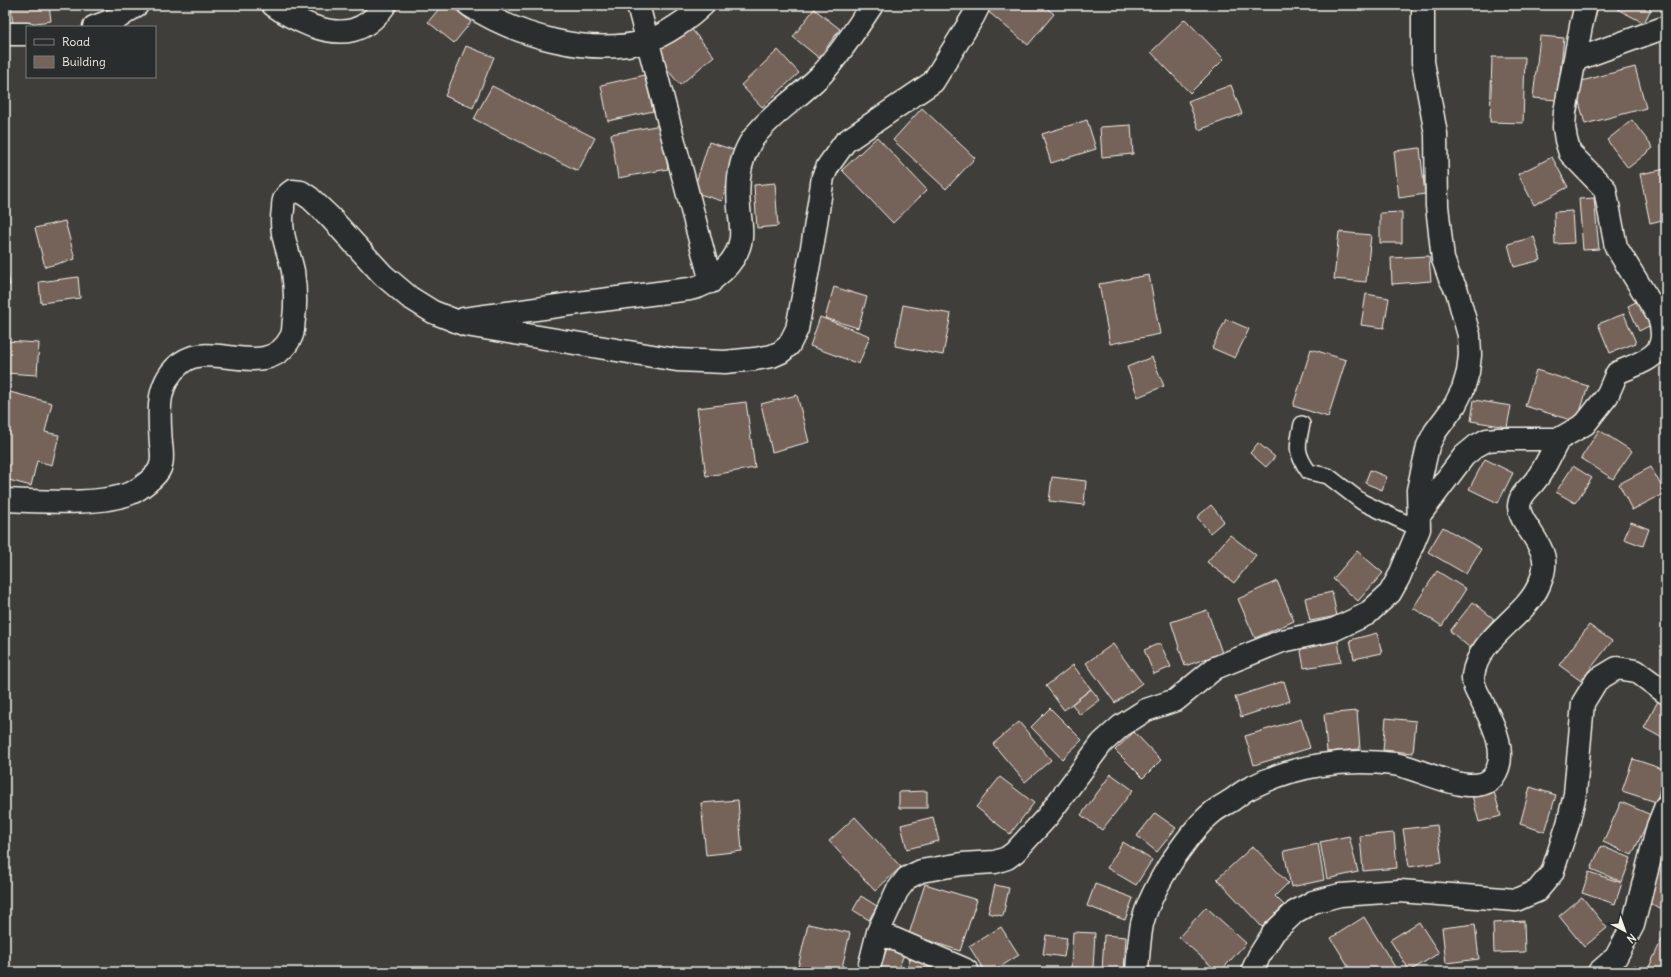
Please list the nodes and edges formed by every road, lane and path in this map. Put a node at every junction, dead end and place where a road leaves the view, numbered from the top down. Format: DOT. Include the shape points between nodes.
graph roads {
  1 [pos="137,5"];
  2 [pos="273,5"];
  3 [pos="385,5"];
  4 [pos="469,5"];
  5 [pos="638,5"];
  6 [pos="703,5"];
  7 [pos="872,5"];
  8 [pos="978,5"];
  9 [pos="1423,5"];
  10 [pos="1586,5"];
  11 [pos="97,26"];
  12 [pos="1666,26"];
  13 [pos="5,34"];
  14 [pos="26,34"];
  15 [pos="647,41"];
  16 [pos="1575,60"];
  17 [pos="711,282"];
  18 [pos="454,321"];
  19 [pos="1302,424"];
  20 [pos="1558,439"];
  21 [pos="5,500"];
  22 [pos="1419,523"];
  23 [pos="1666,694"];
  24 [pos="1666,806"];
  25 [pos="878,932"];
  26 [pos="868,972"];
  27 [pos="968,972"];
  28 [pos="1137,972"];
  29 [pos="1252,972"];
  30 [pos="1599,972"];
  1 -- 11 [label="street" via="118,18"];
  2 -- 3 [label="street" via="295,19 324,30 342,33 362,27 378,15"];
  4 -- 15 [label="street" via="488,17 522,32 566,44 605,46"];
  5 -- 15 [label="street"];
  6 -- 15 [label="street" via="663,34"];
  7 -- 17 [label="street" via="822,74 764,126 749,144 740,168 738,185 741,240 730,261"];
  8 -- 18 [label="street" via="933,82 845,142 828,166 823,177 797,329 792,341 781,352 772,356 725,362 677,360 492,330"];
  9 -- 22 [label="street" via="1423,62 1436,134 1437,206 1443,259 1448,276 1457,291 1469,335 1470,355 1463,389 1455,405 1434,432 1428,446 1418,490"];
  10 -- 16 [label="street"];
  12 -- 16 [label="street"];
  13 -- 14 [label="street"];
  15 -- 17 [label="street"];
  16 -- 20 [label="street" via="1565,120 1566,140 1570,153 1605,188 1616,247 1659,316 1663,339 1660,348 1651,358 1617,373 1607,396 1585,424"];
  17 -- 18 [label="street" via="690,289"];
  18 -- 21 [label="street" via="409,297 383,275 310,198 301,192 292,191 284,199 281,220 284,243 293,271 295,309 292,336 281,350 266,358 247,360 202,356 182,362 162,388 159,412 162,450 160,468 151,480 132,493 86,501"];
  19 -- 22 [label="lane" via="1298,443 1299,459 1308,472 1328,476 1362,502"];
  20 -- 22 [label="street" via="1498,439 1487,440 1476,446 1464,456"];
  20 -- 28 [label="street" via="1535,480 1524,492 1519,506 1522,518 1544,554 1544,570 1539,586 1530,600 1493,638 1476,666 1473,676 1474,685 1494,726 1500,753 1500,767 1491,780 1477,786 1462,785 1396,764 1350,762 1310,766 1287,772 1248,788 1214,811 1194,831 1169,866 1144,918 1138,944"];
  22 -- 25 [label="street" via="1406,561 1390,592 1367,614 1333,630 1282,641 1214,668 1176,700 1146,710 1121,726 1102,743 1047,817 1015,852 995,862 921,871 907,878 897,891"];
  23 -- 29 [label="street" via="1636,671 1617,668 1597,680 1583,703 1575,794 1568,824 1552,873 1537,892 1516,900 1400,891 1340,895 1313,902 1295,912 1274,932"];
  24 -- 30 [label="street" via="1658,826 1633,925 1616,957"];
  25 -- 26 [label="street"];
  25 -- 27 [label="street"];
}
